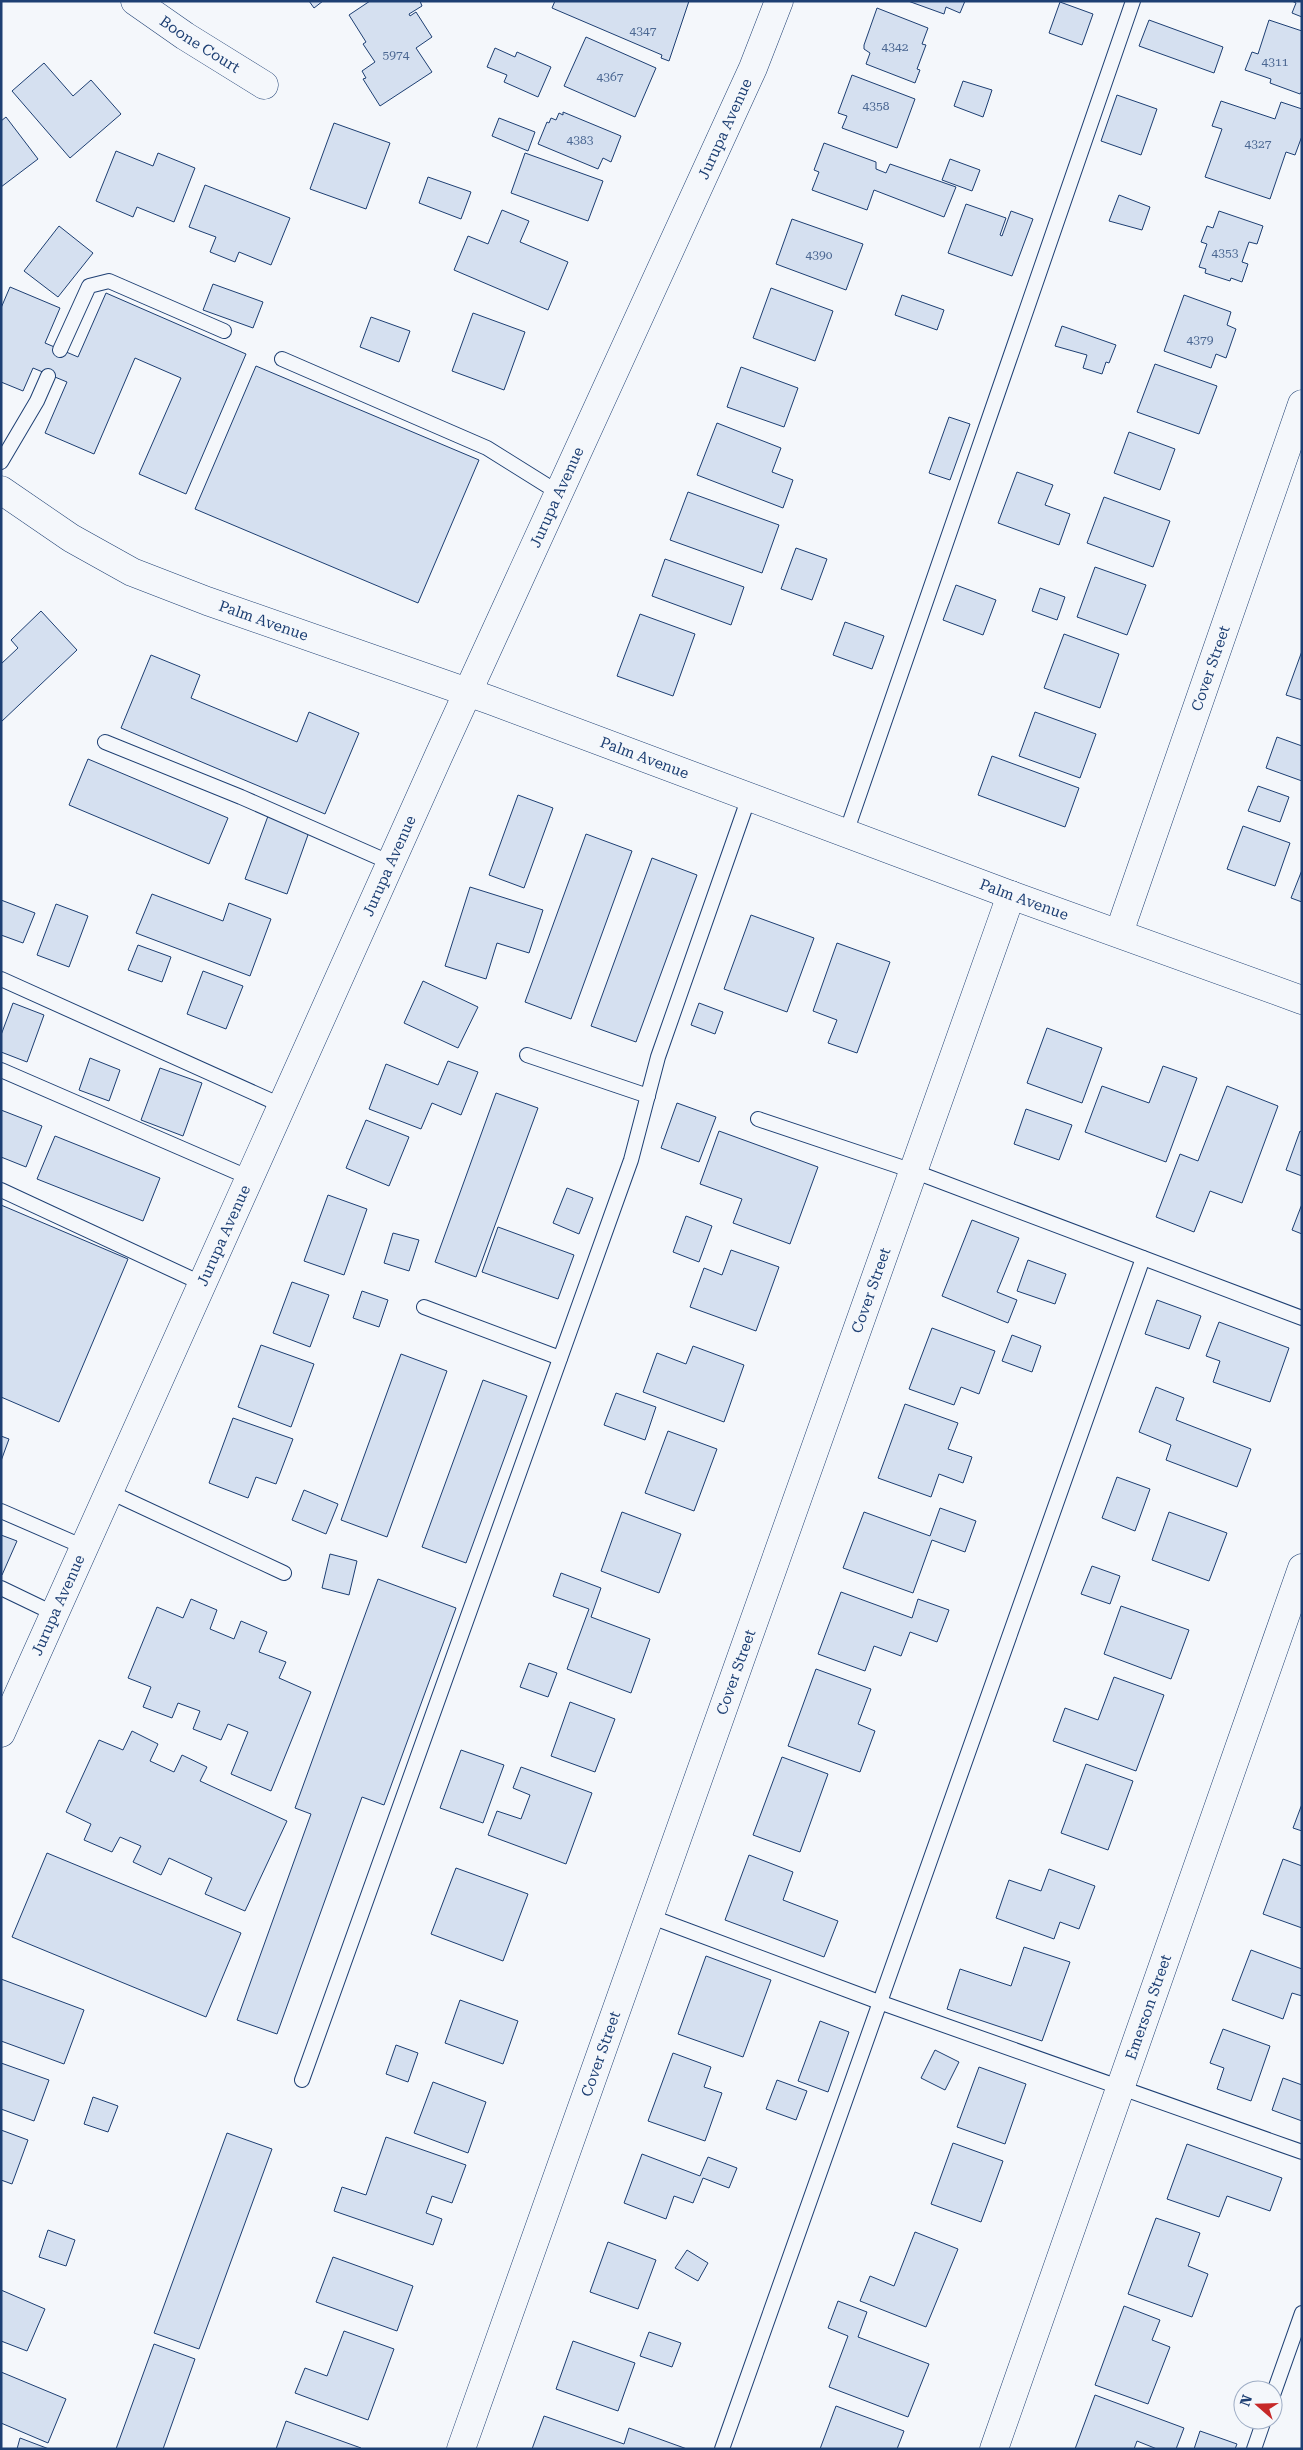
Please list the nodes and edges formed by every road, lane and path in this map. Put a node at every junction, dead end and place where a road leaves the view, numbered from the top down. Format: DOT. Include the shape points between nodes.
graph roads {
  1 [pos="135,1"];
  2 [pos="779,1"];
  3 [pos="1133,1"];
  4 [pos="264,85"];
  5 [pos="224,331"];
  6 [pos="60,350"];
  7 [pos="282,359"];
  8 [pos="48,376"];
  9 [pos="1302,404"];
  10 [pos="1,462"];
  11 [pos="1,490"];
  12 [pos="559,493"];
  13 [pos="468,692"];
  14 [pos="105,742"];
  15 [pos="749,797"];
  16 [pos="846,833"];
  17 [pos="391,864"];
  18 [pos="1011,895"];
  19 [pos="1119,933"];
  20 [pos="1,979"];
  21 [pos="1302,1000"];
  22 [pos="527,1055"];
  23 [pos="1,1070"];
  24 [pos="648,1096"];
  25 [pos="283,1106"];
  26 [pos="758,1119"];
  27 [pos="913,1171"];
  28 [pos="250,1178"];
  29 [pos="1,1190"];
  30 [pos="1143,1258"];
  31 [pos="203,1284"];
  32 [pos="424,1307"];
  33 [pos="1302,1318"];
  34 [pos="560,1358"];
  35 [pos="110,1492"];
  36 [pos="1,1511"];
  37 [pos="84,1547"];
  38 [pos="1302,1568"];
  39 [pos="284,1574"];
  40 [pos="1,1588"];
  41 [pos="54,1614"];
  42 [pos="1,1733"];
  43 [pos="649,1916"];
  44 [pos="880,2002"];
  45 [pos="302,2080"];
  46 [pos="1120,2086"];
  47 [pos="1302,2152"];
  48 [pos="1302,2313"];
  49 [pos="1278,2380"];
  50 [pos="1261,2430"];
  51 [pos="460,2449"];
  52 [pos="722,2449"];
  53 [pos="994,2449"];
  54 [pos="1254,2449"];
  1 -- 4 [label="street, Boone Court"];
  2 -- 12 [label="street, Jurupa Avenue" via="753,68"];
  3 -- 16 [label="lane"];
  5 -- 6 [label="lane" via="109,281 89,286"];
  7 -- 12 [label="lane" via="487,448"];
  8 -- 10 [label="lane"];
  9 -- 19 [label="street, Cover Street"];
  11 -- 13 [label="street, Palm Avenue" via="71,538 132,572"];
  12 -- 13 [label="street, Jurupa Avenue"];
  13 -- 15 [label="street, Palm Avenue"];
  13 -- 17 [label="street, Jurupa Avenue"];
  14 -- 17 [label="lane" via="241,797"];
  15 -- 16 [label="street, Palm Avenue"];
  15 -- 24 [label="lane" via="658,1057"];
  16 -- 18 [label="street, Palm Avenue"];
  17 -- 25 [label="street, Jurupa Avenue"];
  18 -- 19 [label="street, Palm Avenue"];
  18 -- 27 [label="street, Cover Street"];
  19 -- 21 [label="street, Palm Avenue"];
  20 -- 25 [label="lane"];
  22 -- 24 [label="lane"];
  23 -- 28 [label="lane"];
  24 -- 34 [label="lane" via="631,1160"];
  25 -- 28 [label="street, Jurupa Avenue"];
  26 -- 27 [label="lane"];
  27 -- 30 [label="lane"];
  27 -- 43 [label="street, Cover Street"];
  28 -- 31 [label="street, Jurupa Avenue"];
  29 -- 31 [label="lane"];
  30 -- 33 [label="lane"];
  30 -- 44 [label="lane"];
  31 -- 35 [label="street, Jurupa Avenue"];
  32 -- 34 [label="lane"];
  34 -- 45 [label="lane"];
  35 -- 37 [label="street, Jurupa Avenue"];
  35 -- 39 [label="lane"];
  36 -- 37 [label="lane"];
  37 -- 41 [label="street, Jurupa Avenue"];
  38 -- 46 [label="street, Emerson Street"];
  40 -- 41 [label="lane"];
  41 -- 42 [label="street, Jurupa Avenue"];
  43 -- 44 [label="lane"];
  43 -- 51 [label="street, Cover Street"];
  44 -- 46 [label="lane"];
  44 -- 52 [label="lane"];
  46 -- 47 [label="lane"];
  46 -- 53 [label="street, Emerson Street"];
  48 -- 49 [label="lane"];
  50 -- 54 [label="lane"];
}
